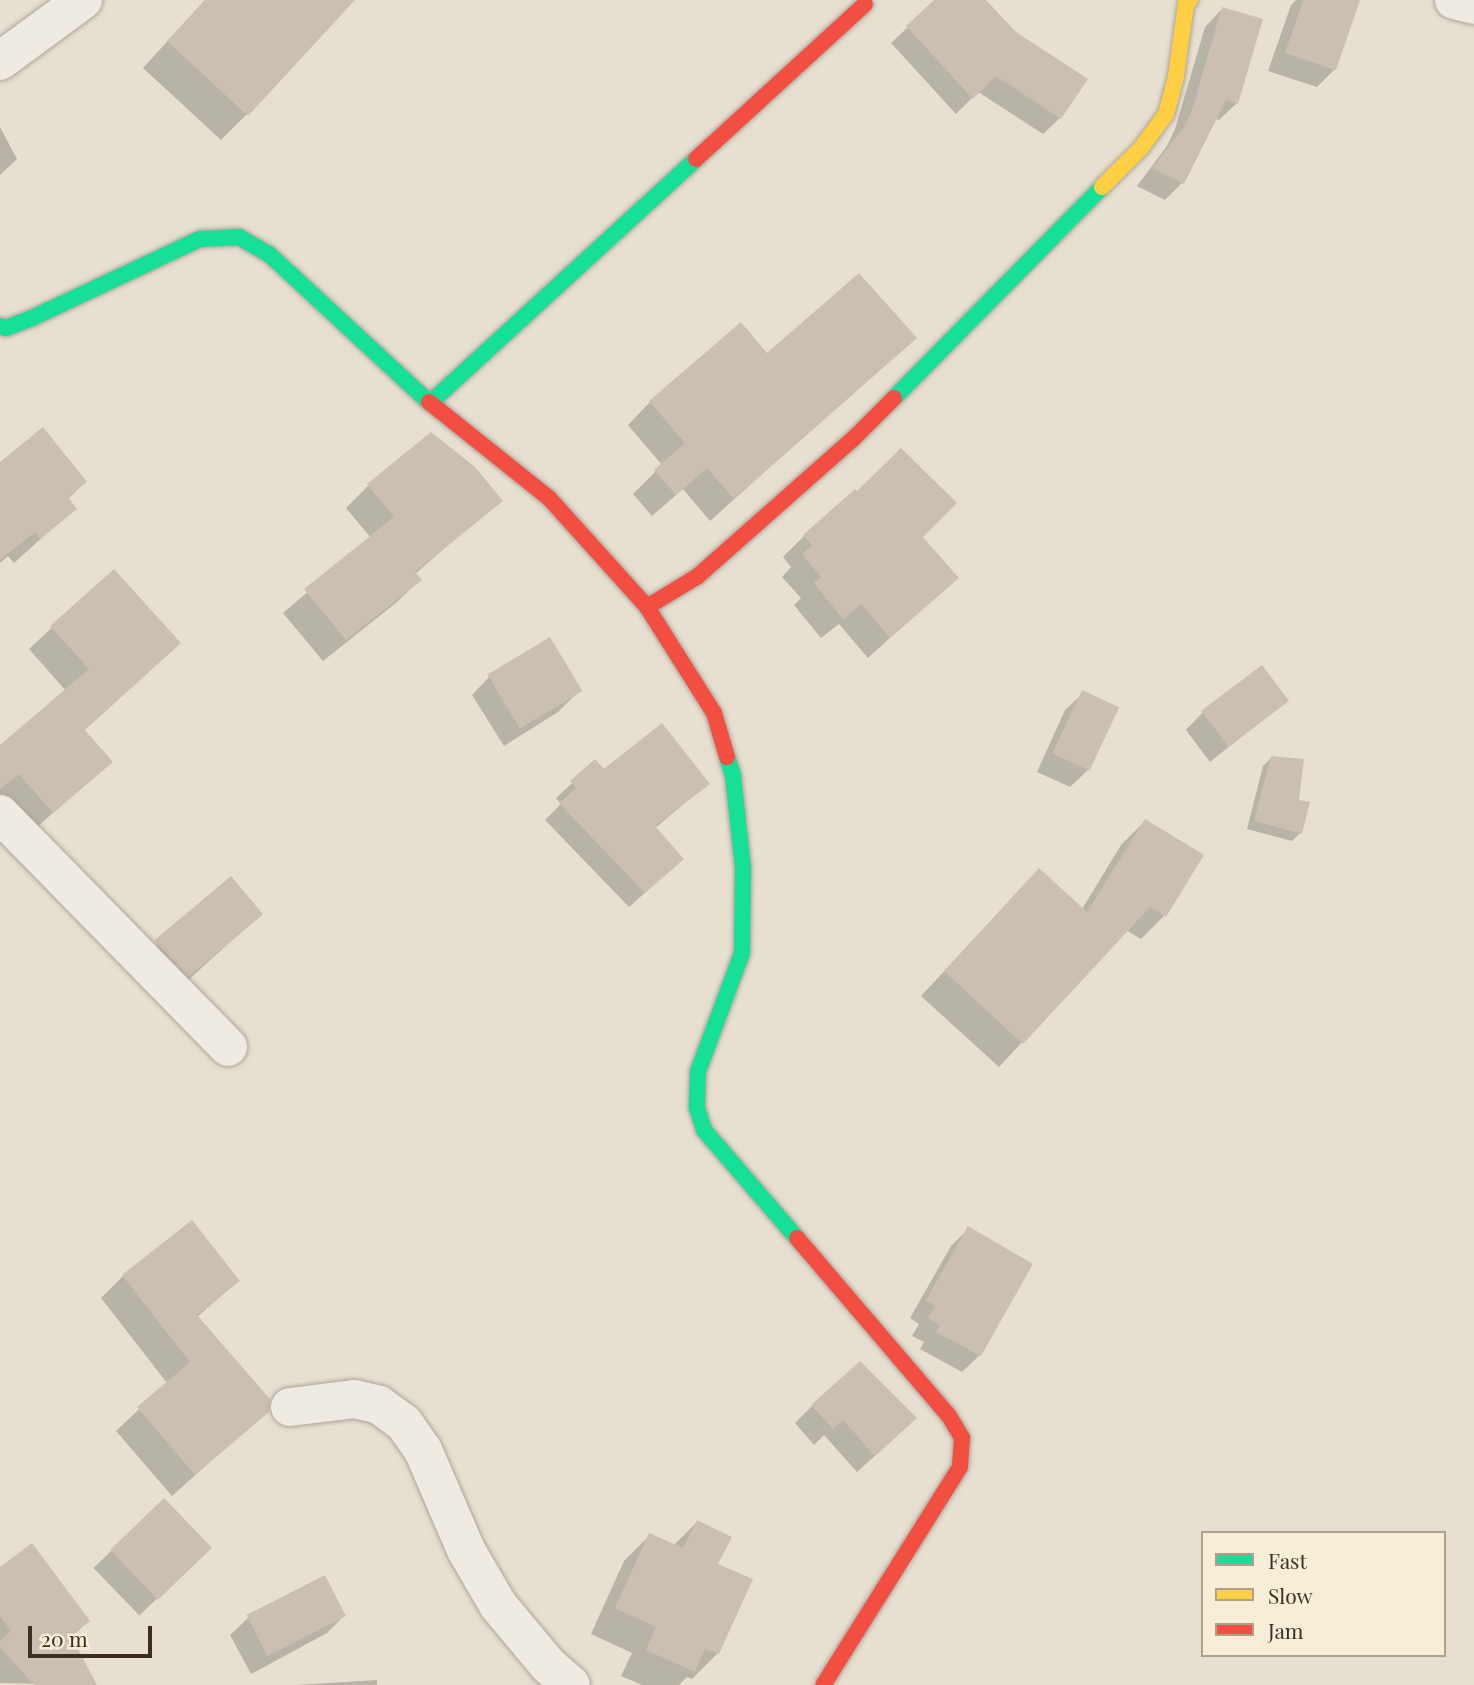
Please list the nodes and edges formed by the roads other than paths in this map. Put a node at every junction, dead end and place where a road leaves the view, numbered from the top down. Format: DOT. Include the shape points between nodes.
graph roads {
  1 [pos="83,0"];
  2 [pos="1190,0"];
  3 [pos="1454,0"];
  4 [pos="865,4"];
  5 [pos="1474,5"];
  6 [pos="0,61"];
  7 [pos="0,326"];
  8 [pos="430,403"];
  9 [pos="647,607"];
  10 [pos="0,814"];
  11 [pos="228,1047"];
  12 [pos="290,1407"];
  13 [pos="571,1685"];
  14 [pos="823,1685"];
  1 -- 6 [label="street"];
  2 -- 9 [label="street" via="1166,114 1142,148 853,439 698,576"];
  3 -- 5 [label="street"];
  4 -- 8 [label="street"];
  7 -- 8 [label="street" via="32,318 200,239 239,237 269,254"];
  8 -- 9 [label="street" via="549,498"];
  9 -- 14 [label="street" via="715,713 733,776 743,867 742,953 698,1071 697,1108 704,1130 949,1416 962,1438 960,1467"];
  10 -- 11 [label="street"];
  12 -- 13 [label="street" via="354,1399 379,1405 404,1423 423,1450 466,1550 498,1605 548,1665"];
}
